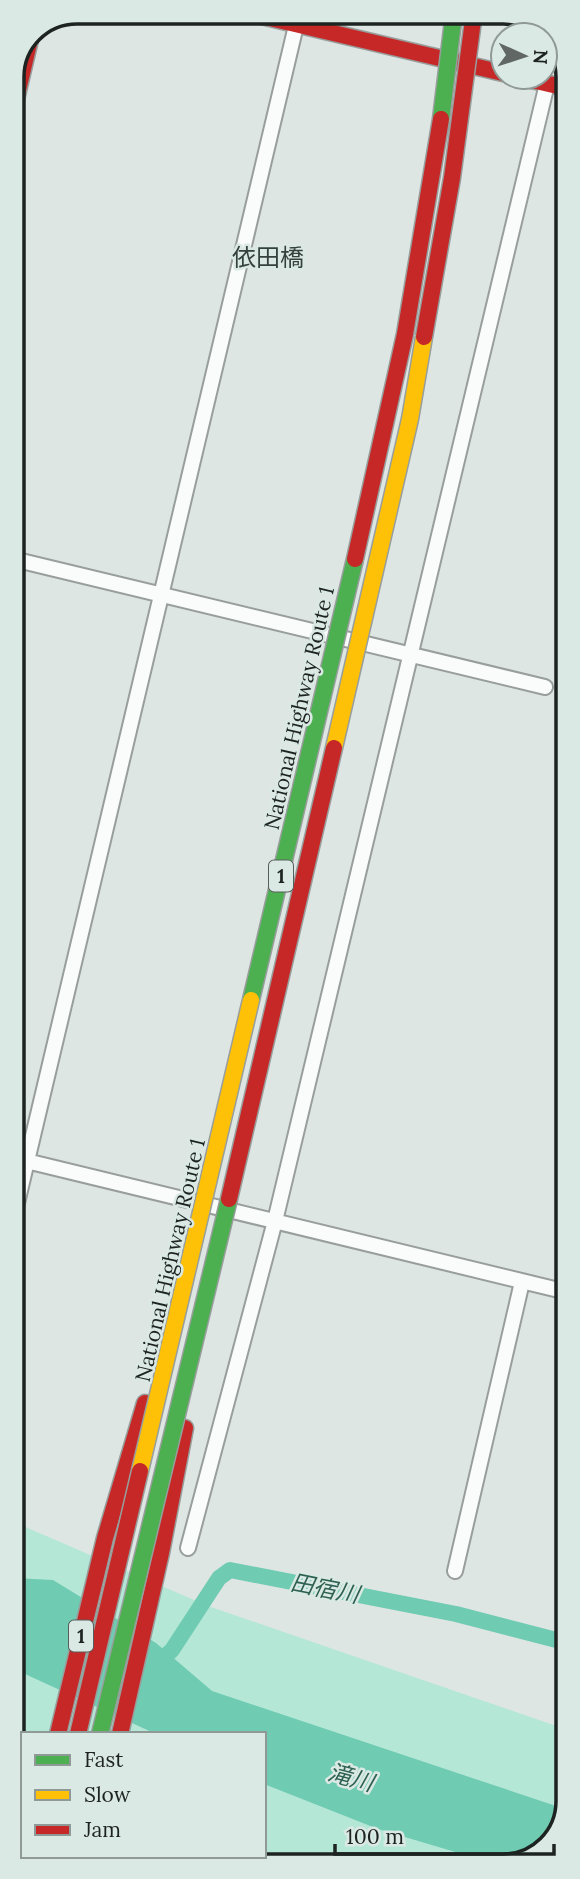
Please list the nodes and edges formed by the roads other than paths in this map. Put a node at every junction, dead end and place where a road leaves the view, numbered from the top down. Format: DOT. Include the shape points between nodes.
graph roads {
  1 [pos="295,25"];
  2 [pos="322,25"];
  3 [pos="452,25"];
  4 [pos="472,25"];
  5 [pos="489,69"];
  6 [pos="545,91"];
  7 [pos="24,562"];
  8 [pos="160,594"];
  9 [pos="410,655"];
  10 [pos="545,687"];
  11 [pos="24,1143"];
  12 [pos="24,1160"];
  13 [pos="275,1221"];
  14 [pos="200,1225"];
  15 [pos="222,1228"];
  16 [pos="522,1282"];
  17 [pos="556,1290"];
  18 [pos="188,1548"];
  19 [pos="455,1571"];
  20 [pos="58,1732"];
  21 [pos="78,1732"];
  22 [pos="100,1732"];
  23 [pos="120,1732"];
  1 -- 8 [label="street"];
  2 -- 5 [label="main road"];
  3 -- 14 [label="main road, National Highway Route 1 / 1, bridge" via="402,353"];
  4 -- 15 [label="main road, National Highway Route 1 / 1, bridge" via="452,178 410,419"];
  6 -- 9 [label="street"];
  7 -- 8 [label="street"];
  8 -- 9 [label="street"];
  8 -- 11 [label="street"];
  9 -- 10 [label="street"];
  9 -- 13 [label="street"];
  12 -- 13 [label="street"];
  13 -- 16 [label="street"];
  13 -- 18 [label="street"];
  14 -- 20 [label="main road, 1, bridge" via="105,1538"];
  14 -- 21 [label="main road, National Highway Route 1 / 1, bridge"];
  15 -- 22 [label="main road, National Highway Route 1 / 1, bridge"];
  15 -- 23 [label="main road, 1, bridge" via="161,1553"];
  16 -- 17 [label="street"];
  16 -- 19 [label="street"];
}
